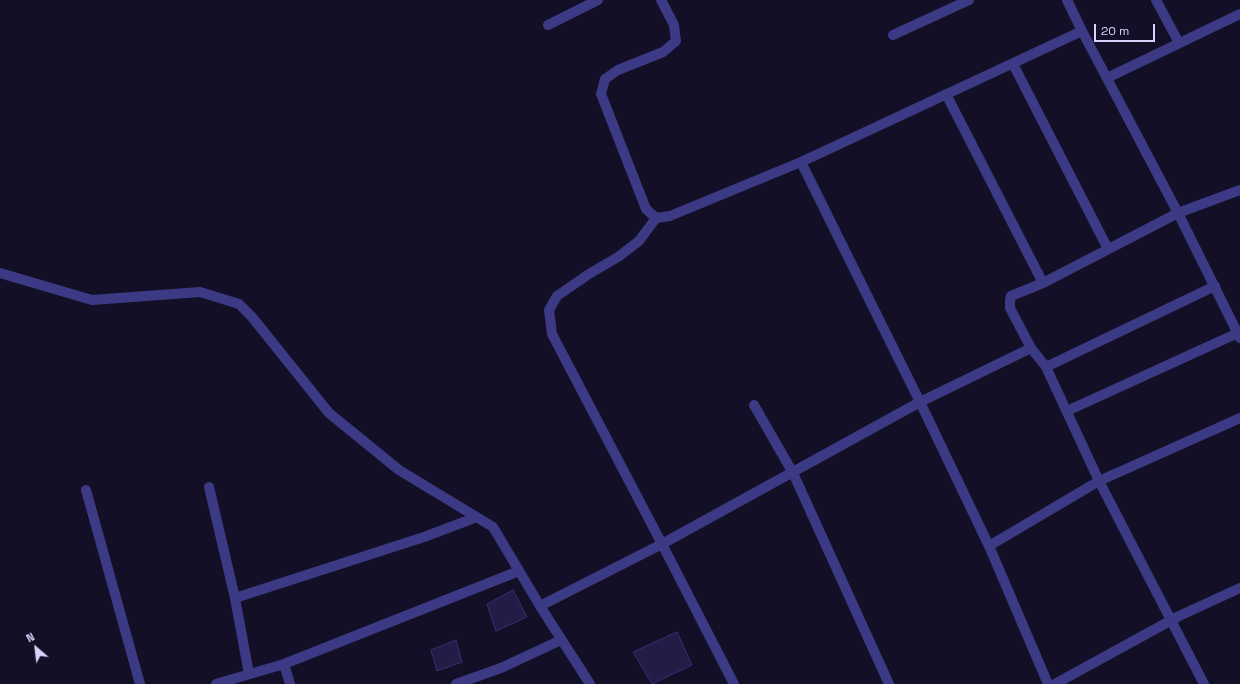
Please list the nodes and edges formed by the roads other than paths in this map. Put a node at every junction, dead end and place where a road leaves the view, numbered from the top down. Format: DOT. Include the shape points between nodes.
graph roads {
  1 [pos="598,0"];
  2 [pos="661,0"];
  3 [pos="969,0"];
  4 [pos="1067,0"];
  5 [pos="1156,0"];
  6 [pos="1240,14"];
  7 [pos="548,25"];
  8 [pos="1082,31"];
  9 [pos="893,34"];
  10 [pos="1179,44"];
  11 [pos="1013,64"];
  12 [pos="1107,78"];
  13 [pos="946,94"];
  14 [pos="802,162"];
  15 [pos="1240,190"];
  16 [pos="1178,213"];
  17 [pos="656,218"];
  18 [pos="1108,249"];
  19 [pos="0,273"];
  20 [pos="1043,283"];
  21 [pos="1215,286"];
  22 [pos="1239,334"];
  23 [pos="1031,348"];
  24 [pos="1046,367"];
  25 [pos="920,402"];
  26 [pos="754,405"];
  27 [pos="1067,411"];
  28 [pos="1240,418"];
  29 [pos="793,473"];
  30 [pos="1099,481"];
  31 [pos="209,487"];
  32 [pos="86,490"];
  33 [pos="478,517"];
  34 [pos="662,544"];
  35 [pos="989,546"];
  36 [pos="519,572"];
  37 [pos="1240,588"];
  38 [pos="235,598"];
  39 [pos="540,606"];
  40 [pos="1170,620"];
  41 [pos="561,640"];
  42 [pos="284,664"];
  43 [pos="248,674"];
  44 [pos="140,684"];
  45 [pos="216,684"];
  46 [pos="290,684"];
  47 [pos="456,684"];
  48 [pos="590,684"];
  49 [pos="734,684"];
  50 [pos="889,684"];
  51 [pos="1048,684"];
  52 [pos="1055,684"];
  53 [pos="1204,684"];
  1 -- 7 [label="street"];
  2 -- 17 [label="street" via="674,25 676,41 663,52 618,70 606,79 601,94 646,209"];
  3 -- 9 [label="street"];
  4 -- 8 [label="street"];
  5 -- 10 [label="street"];
  6 -- 10 [label="street"];
  8 -- 11 [label="street"];
  8 -- 12 [label="street"];
  10 -- 12 [label="street"];
  11 -- 13 [label="street"];
  11 -- 18 [label="street"];
  12 -- 16 [label="street"];
  13 -- 14 [label="street"];
  13 -- 20 [label="street"];
  14 -- 17 [label="street" via="670,216"];
  14 -- 25 [label="street"];
  15 -- 16 [label="street"];
  16 -- 18 [label="street"];
  16 -- 21 [label="street"];
  17 -- 34 [label="street" via="639,241 557,296 549,310 552,334"];
  18 -- 20 [label="street"];
  19 -- 33 [label="street" via="92,300 200,292 238,304 252,317 329,413 399,470"];
  20 -- 23 [label="street" via="1012,296 1010,300 1010,308"];
  21 -- 22 [label="street"];
  21 -- 24 [label="street"];
  22 -- 27 [label="street"];
  23 -- 24 [label="street"];
  23 -- 25 [label="street"];
  24 -- 27 [label="street"];
  25 -- 29 [label="street"];
  25 -- 35 [label="street"];
  26 -- 29 [label="street"];
  27 -- 30 [label="street"];
  28 -- 30 [label="street"];
  29 -- 34 [label="street"];
  29 -- 50 [label="street"];
  30 -- 35 [label="street"];
  30 -- 40 [label="street"];
  31 -- 38 [label="street"];
  32 -- 44 [label="street"];
  33 -- 36 [label="street" via="493,527"];
  33 -- 38 [label="street"];
  34 -- 39 [label="street"];
  34 -- 49 [label="street"];
  35 -- 51 [label="street"];
  36 -- 39 [label="street"];
  36 -- 42 [label="street"];
  37 -- 40 [label="street"];
  38 -- 43 [label="street"];
  39 -- 41 [label="street"];
  40 -- 52 [label="street"];
  40 -- 53 [label="street"];
  41 -- 47 [label="street" via="501,668"];
  41 -- 48 [label="street"];
  42 -- 43 [label="street"];
  42 -- 46 [label="street"];
  43 -- 45 [label="street"];
}
